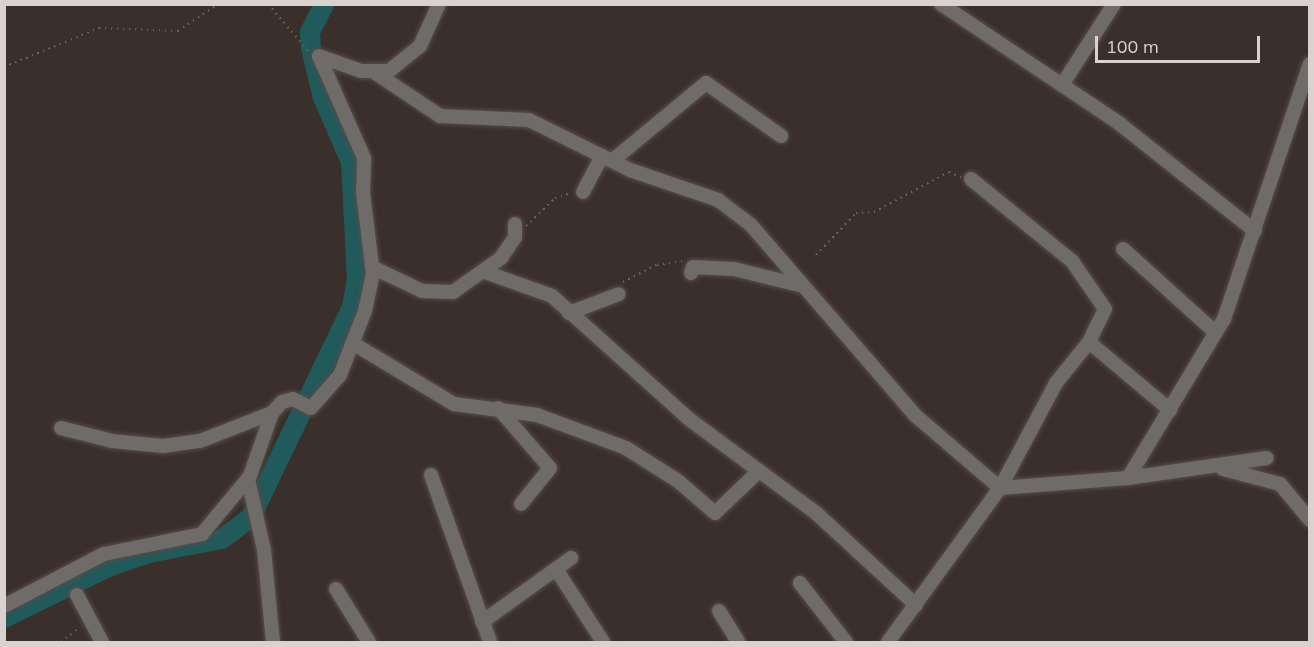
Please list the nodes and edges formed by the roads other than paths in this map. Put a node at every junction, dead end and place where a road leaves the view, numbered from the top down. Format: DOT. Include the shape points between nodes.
graph roads {
  1 [pos="439,4"];
  2 [pos="942,4"];
  3 [pos="1114,4"];
  4 [pos="1310,64"];
  5 [pos="377,74"];
  6 [pos="1062,86"];
  7 [pos="781,136"];
  8 [pos="607,159"];
  9 [pos="971,179"];
  10 [pos="582,190"];
  11 [pos="515,231"];
  12 [pos="1255,231"];
  13 [pos="1123,249"];
  14 [pos="372,267"];
  15 [pos="692,270"];
  16 [pos="485,272"];
  17 [pos="799,285"];
  18 [pos="616,291"];
  19 [pos="569,314"];
  20 [pos="1216,333"];
  21 [pos="1089,342"];
  22 [pos="354,344"];
  23 [pos="498,408"];
  24 [pos="1170,410"];
  25 [pos="272,413"];
  26 [pos="61,428"];
  27 [pos="1267,458"];
  28 [pos="1209,466"];
  29 [pos="759,471"];
  30 [pos="431,475"];
  31 [pos="1128,478"];
  32 [pos="248,479"];
  33 [pos="1000,488"];
  34 [pos="521,504"];
  35 [pos="1310,520"];
  36 [pos="571,558"];
  37 [pos="556,569"];
  38 [pos="800,583"];
  39 [pos="336,589"];
  40 [pos="77,595"];
  41 [pos="916,605"];
  42 [pos="4,606"];
  43 [pos="719,611"];
  44 [pos="482,622"];
  45 [pos="102,642"];
  46 [pos="273,642"];
  47 [pos="369,642"];
  48 [pos="490,642"];
  49 [pos="603,642"];
  50 [pos="738,642"];
  51 [pos="846,642"];
  52 [pos="888,642"];
  1 -- 5 [label="street" via="420,46"];
  2 -- 6 [label="street"];
  3 -- 6 [label="street"];
  4 -- 12 [label="street"];
  5 -- 8 [label="street" via="440,116 530,120"];
  5 -- 14 [label="street" via="319,56 364,158 363,193"];
  6 -- 12 [label="street" via="1120,124"];
  7 -- 8 [label="street" via="706,84"];
  8 -- 10 [label="street"];
  8 -- 17 [label="street" via="718,200 751,225"];
  9 -- 21 [label="street" via="1072,261 1094,288 1106,309"];
  11 -- 16 [label="street"];
  12 -- 20 [label="street"];
  13 -- 20 [label="street"];
  14 -- 16 [label="street" via="416,290 436,293 453,292"];
  14 -- 22 [label="street"];
  15 -- 17 [label="street" via="755,272"];
  16 -- 19 [label="street" via="545,291"];
  17 -- 33 [label="street" via="916,416"];
  18 -- 19 [label="street"];
  19 -- 29 [label="street" via="689,419"];
  20 -- 24 [label="street"];
  21 -- 24 [label="street"];
  21 -- 33 [label="street" via="1056,383"];
  22 -- 23 [label="street" via="444,399"];
  22 -- 25 [label="street" via="330,392 311,408 296,401 282,402"];
  23 -- 29 [label="street" via="550,418 626,448 678,481 715,513"];
  23 -- 34 [label="street" via="550,468"];
  24 -- 31 [label="street"];
  25 -- 26 [label="street" via="213,437 171,445 112,441"];
  25 -- 32 [label="street"];
  27 -- 28 [label="street"];
  28 -- 31 [label="street"];
  28 -- 35 [label="street" via="1280,484"];
  29 -- 41 [label="street" via="816,513"];
  30 -- 44 [label="street"];
  31 -- 33 [label="street"];
  32 -- 42 [label="street" via="202,534 104,554"];
  32 -- 46 [label="street" via="264,550"];
  33 -- 41 [label="street"];
  36 -- 37 [label="street"];
  37 -- 44 [label="street"];
  37 -- 49 [label="street"];
  38 -- 51 [label="street"];
  39 -- 47 [label="street"];
  40 -- 45 [label="street"];
  41 -- 52 [label="street"];
  43 -- 50 [label="street"];
  44 -- 48 [label="street"];
}
